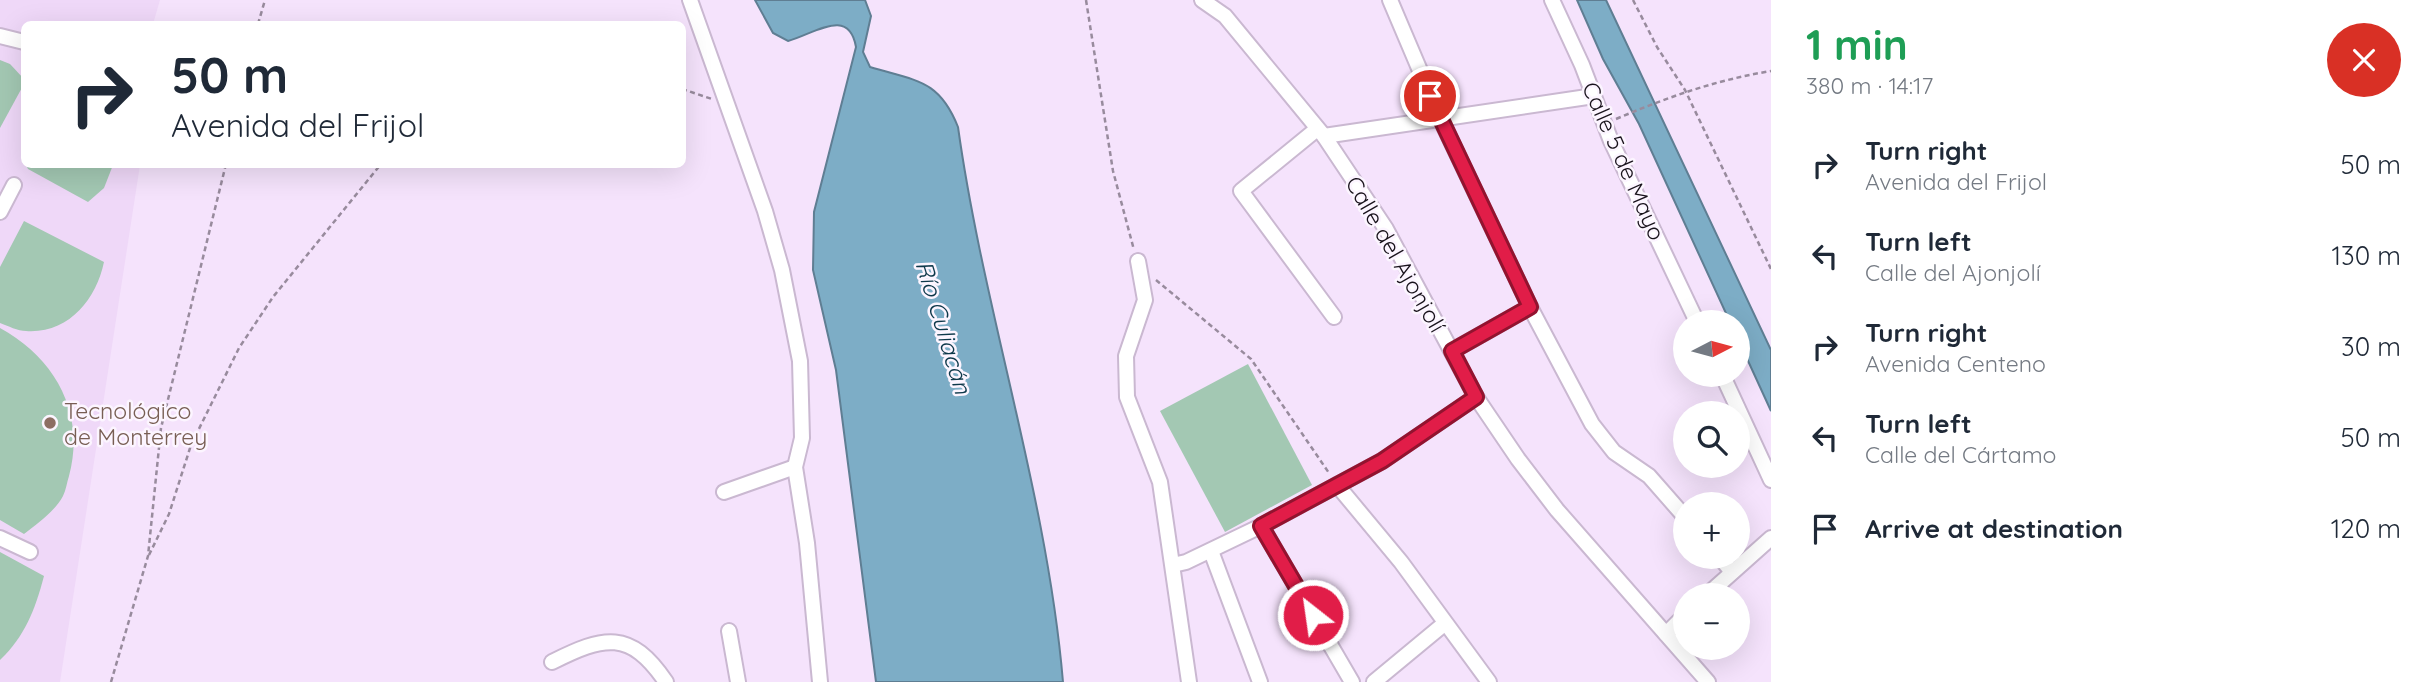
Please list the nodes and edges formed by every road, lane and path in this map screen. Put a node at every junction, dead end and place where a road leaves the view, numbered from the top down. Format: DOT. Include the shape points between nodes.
graph roads {
  1 [pos="265,0"];
  2 [pos="690,0"];
  3 [pos="1086,0"];
  4 [pos="1390,0"];
  5 [pos="1552,0"];
  6 [pos="1633,0"];
  7 [pos="1212,3"];
  8 [pos="259,21"];
  9 [pos="0,36"];
  10 [pos="21,41"];
  11 [pos="1771,71"];
  12 [pos="686,90"];
  13 [pos="1683,91"];
  14 [pos="1594,96"];
  15 [pos="726,104"];
  16 [pos="1440,120"];
  17 [pos="1612,121"];
  18 [pos="1321,133"];
  19 [pos="225,168"];
  20 [pos="379,168"];
  21 [pos="14,185"];
  22 [pos="0,212"];
  23 [pos="1138,261"];
  24 [pos="1771,269"];
  25 [pos="1530,307"];
  26 [pos="1691,310"];
  27 [pos="1334,317"];
  28 [pos="1452,351"];
  29 [pos="1728,387"];
  30 [pos="1476,397"];
  31 [pos="795,467"];
  32 [pos="1771,480"];
  33 [pos="1337,485"];
  34 [pos="724,492"];
  35 [pos="1673,504"];
  36 [pos="1261,526"];
  37 [pos="0,538"];
  38 [pos="1771,538"];
  39 [pos="1211,551"];
  40 [pos="30,552"];
  41 [pos="148,556"];
  42 [pos="1172,565"];
  43 [pos="1730,569"];
  44 [pos="1732,572"];
  45 [pos="1720,583"];
  46 [pos="1444,624"];
  47 [pos="1673,626"];
  48 [pos="729,631"];
  49 [pos="1665,634"];
  50 [pos="552,662"];
  51 [pos="111,682"];
  52 [pos="666,682"];
  53 [pos="738,682"];
  54 [pos="820,682"];
  55 [pos="1189,682"];
  56 [pos="1260,682"];
  57 [pos="1352,682"];
  58 [pos="1374,682"];
  59 [pos="1489,682"];
  60 [pos="1708,682"];
  1 -- 8 [label="path"];
  2 -- 15 [label="street"];
  3 -- 23 [label="path" via="1113,171"];
  4 -- 16 [label="street"];
  5 -- 14 [label="street, Calle 5 de Mayo"];
  6 -- 13 [label="path"];
  7 -- 18 [label="street, Calle del Ajonjolí"];
  9 -- 10 [label="street"];
  11 -- 13 [label="path"];
  12 -- 15 [label="path"];
  13 -- 17 [label="path"];
  13 -- 24 [label="path"];
  14 -- 16 [label="street"];
  14 -- 26 [label="street, Calle 5 de Mayo"];
  15 -- 31 [label="street" via="782,270 800,361 802,438"];
  16 -- 18 [label="street"];
  16 -- 25 [label="street"];
  18 -- 27 [label="street" via="1241,191"];
  18 -- 28 [label="street, Calle del Ajonjolí" via="1386,229"];
  19 -- 41 [label="path" via="161,428"];
  20 -- 41 [label="path" via="274,297 239,348 191,445 169,514"];
  21 -- 22 [label="street"];
  23 -- 33 [label="path" via="1159,284 1251,359"];
  23 -- 42 [label="street" via="1145,300 1126,356 1127,397 1160,482"];
  25 -- 28 [label="street"];
  25 -- 35 [label="street" via="1602,440 1648,476"];
  28 -- 30 [label="street, Calle del Ajonjolí"];
  29 -- 32 [label="street"];
  30 -- 33 [label="street" via="1382,461"];
  30 -- 49 [label="street, Calle del Ajonjolí" via="1551,503"];
  31 -- 34 [label="street"];
  31 -- 54 [label="street"];
  33 -- 36 [label="street"];
  33 -- 46 [label="street" via="1401,562"];
  36 -- 39 [label="street"];
  36 -- 57 [label="street"];
  37 -- 40 [label="street"];
  38 -- 44 [label="street"];
  39 -- 42 [label="street"];
  39 -- 56 [label="street"];
  41 -- 51 [label="path"];
  42 -- 55 [label="street"];
  43 -- 44 [label="street"];
  44 -- 45 [label="street"];
  46 -- 58 [label="street"];
  46 -- 59 [label="street"];
  47 -- 49 [label="street"];
  48 -- 53 [label="street"];
  49 -- 60 [label="street, Calle del Ajonjolí"];
  50 -- 52 [label="street" via="584,646 617,641 645,656"];
}
